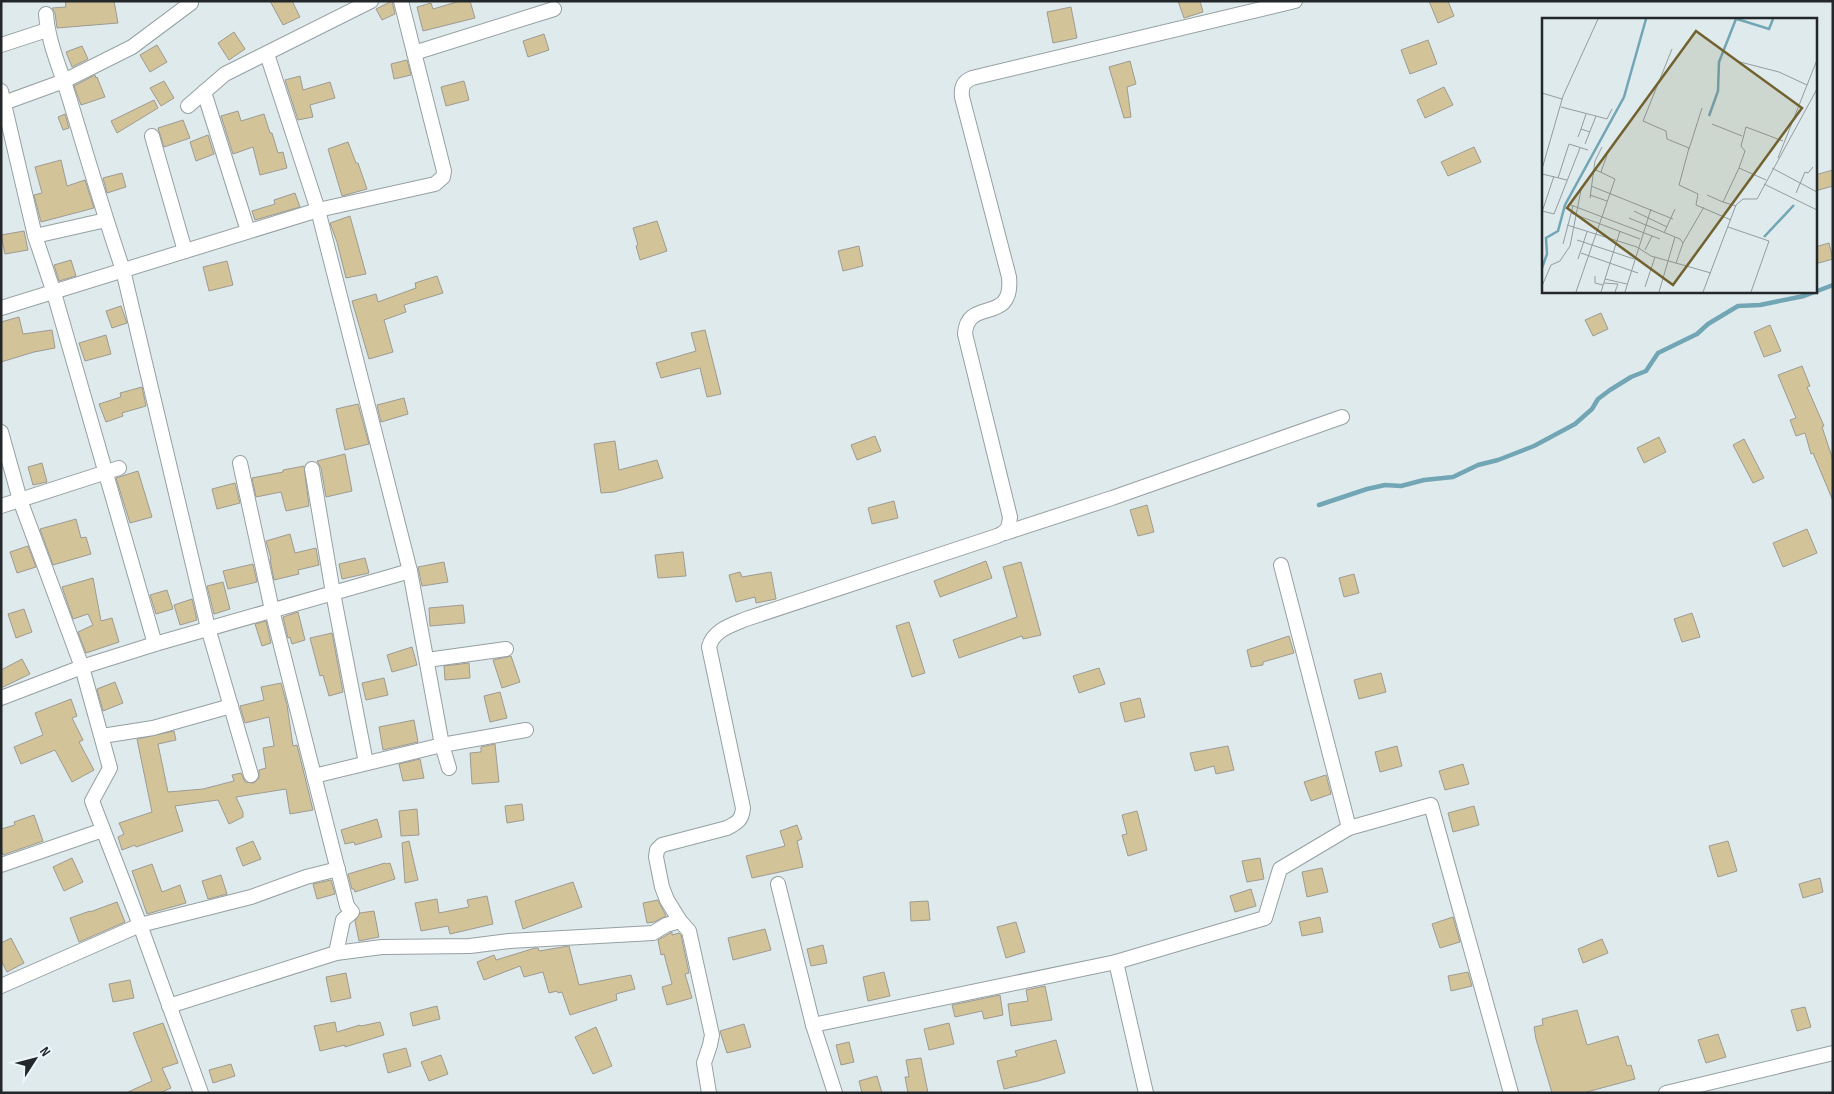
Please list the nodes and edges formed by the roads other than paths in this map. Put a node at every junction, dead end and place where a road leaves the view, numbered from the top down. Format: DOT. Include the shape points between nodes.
graph roads {
  1 [pos="371,1"];
  2 [pos="401,1"];
  3 [pos="1295,1"];
  4 [pos="191,3"];
  5 [pos="554,9"];
  6 [pos="46,14"];
  7 [pos="47,30"];
  8 [pos="1,45"];
  9 [pos="414,53"];
  10 [pos="267,54"];
  11 [pos="64,81"];
  12 [pos="204,92"];
  13 [pos="2,99"];
  14 [pos="188,106"];
  15 [pos="152,136"];
  16 [pos="318,210"];
  17 [pos="106,220"];
  18 [pos="248,231"];
  19 [pos="35,236"];
  20 [pos="184,251"];
  21 [pos="123,270"];
  22 [pos="54,293"];
  23 [pos="1,308"];
  24 [pos="1342,418"];
  25 [pos="1,432"];
  26 [pos="240,464"];
  27 [pos="118,468"];
  28 [pos="312,469"];
  29 [pos="105,472"];
  30 [pos="20,500"];
  31 [pos="1,506"];
  32 [pos="1005,533"];
  33 [pos="1281,565"];
  34 [pos="410,571"];
  35 [pos="333,592"];
  36 [pos="272,610"];
  37 [pos="208,628"];
  38 [pos="155,644"];
  39 [pos="506,649"];
  40 [pos="427,660"];
  41 [pos="82,667"];
  42 [pos="1,698"];
  43 [pos="231,706"];
  44 [pos="526,730"];
  45 [pos="102,736"];
  46 [pos="442,745"];
  47 [pos="366,763"];
  48 [pos="449,768"];
  49 [pos="251,776"];
  50 [pos="314,776"];
  51 [pos="1349,828"];
  52 [pos="103,830"];
  53 [pos="1,865"];
  54 [pos="338,869"];
  55 [pos="778,884"];
  56 [pos="680,921"];
  57 [pos="140,925"];
  58 [pos="336,953"];
  59 [pos="1116,962"];
  60 [pos="1,986"];
  61 [pos="169,1006"];
  62 [pos="813,1025"];
  63 [pos="1833,1053"];
  64 [pos="201,1093"];
  65 [pos="709,1093"];
  66 [pos="835,1093"];
  67 [pos="1146,1093"];
  68 [pos="1511,1093"];
  69 [pos="1666,1093"];
  1 -- 10 [label="street"];
  2 -- 9 [label="street"];
  3 -- 32 [label="street" via="972,78 964,83 962,97 1010,289 998,306 975,314 965,325 1010,517"];
  4 -- 11 [label="street" via="132,47"];
  5 -- 9 [label="street"];
  6 -- 7 [label="street"];
  7 -- 8 [label="street"];
  7 -- 11 [label="street"];
  9 -- 16 [label="street" via="443,177 435,184"];
  10 -- 12 [label="street" via="226,74"];
  10 -- 16 [label="street"];
  11 -- 13 [label="street"];
  11 -- 17 [label="street"];
  12 -- 14 [label="street"];
  12 -- 18 [label="street"];
  13 -- 19 [label="street"];
  15 -- 20 [label="street"];
  16 -- 18 [label="street"];
  16 -- 34 [label="street"];
  17 -- 19 [label="street"];
  17 -- 21 [label="street"];
  18 -- 20 [label="street"];
  19 -- 22 [label="street"];
  20 -- 21 [label="street"];
  21 -- 22 [label="street"];
  21 -- 37 [label="street"];
  22 -- 23 [label="street"];
  22 -- 29 [label="street"];
  24 -- 32 [label="street"];
  25 -- 30 [label="street"];
  26 -- 36 [label="street"];
  27 -- 29 [label="street"];
  28 -- 35 [label="street"];
  29 -- 30 [label="street"];
  29 -- 38 [label="street"];
  30 -- 31 [label="street"];
  30 -- 41 [label="street"];
  32 -- 56 [label="street" via="746,619 715,635 709,647 743,808 742,816 727,828 671,842 657,850 662,886"];
  33 -- 51 [label="street"];
  34 -- 35 [label="street"];
  34 -- 40 [label="street"];
  35 -- 36 [label="street"];
  35 -- 47 [label="street"];
  36 -- 37 [label="street"];
  36 -- 50 [label="street"];
  37 -- 38 [label="street"];
  37 -- 43 [label="street"];
  38 -- 41 [label="street"];
  39 -- 40 [label="street"];
  40 -- 46 [label="street"];
  41 -- 42 [label="street"];
  41 -- 45 [label="street"];
  43 -- 45 [label="street" via="153,728"];
  43 -- 49 [label="street"];
  44 -- 46 [label="street"];
  45 -- 52 [label="street" via="110,768 92,801"];
  46 -- 47 [label="street"];
  46 -- 48 [label="street"];
  47 -- 50 [label="street"];
  50 -- 54 [label="street"];
  51 -- 59 [label="street" via="1280,869 1265,918"];
  51 -- 68 [label="street" via="1431,805"];
  52 -- 53 [label="street"];
  52 -- 57 [label="street"];
  54 -- 57 [label="street" via="251,897"];
  54 -- 58 [label="street" via="347,906 352,912 343,920"];
  55 -- 62 [label="street"];
  56 -- 58 [label="street" via="653,933 470,946 382,947"];
  56 -- 65 [label="street" via="689,931 712,1034 704,1063"];
  57 -- 60 [label="street"];
  57 -- 61 [label="street"];
  58 -- 61 [label="street"];
  59 -- 62 [label="street"];
  59 -- 67 [label="street"];
  61 -- 64 [label="street"];
  62 -- 66 [label="street"];
  63 -- 69 [label="street"];
}
